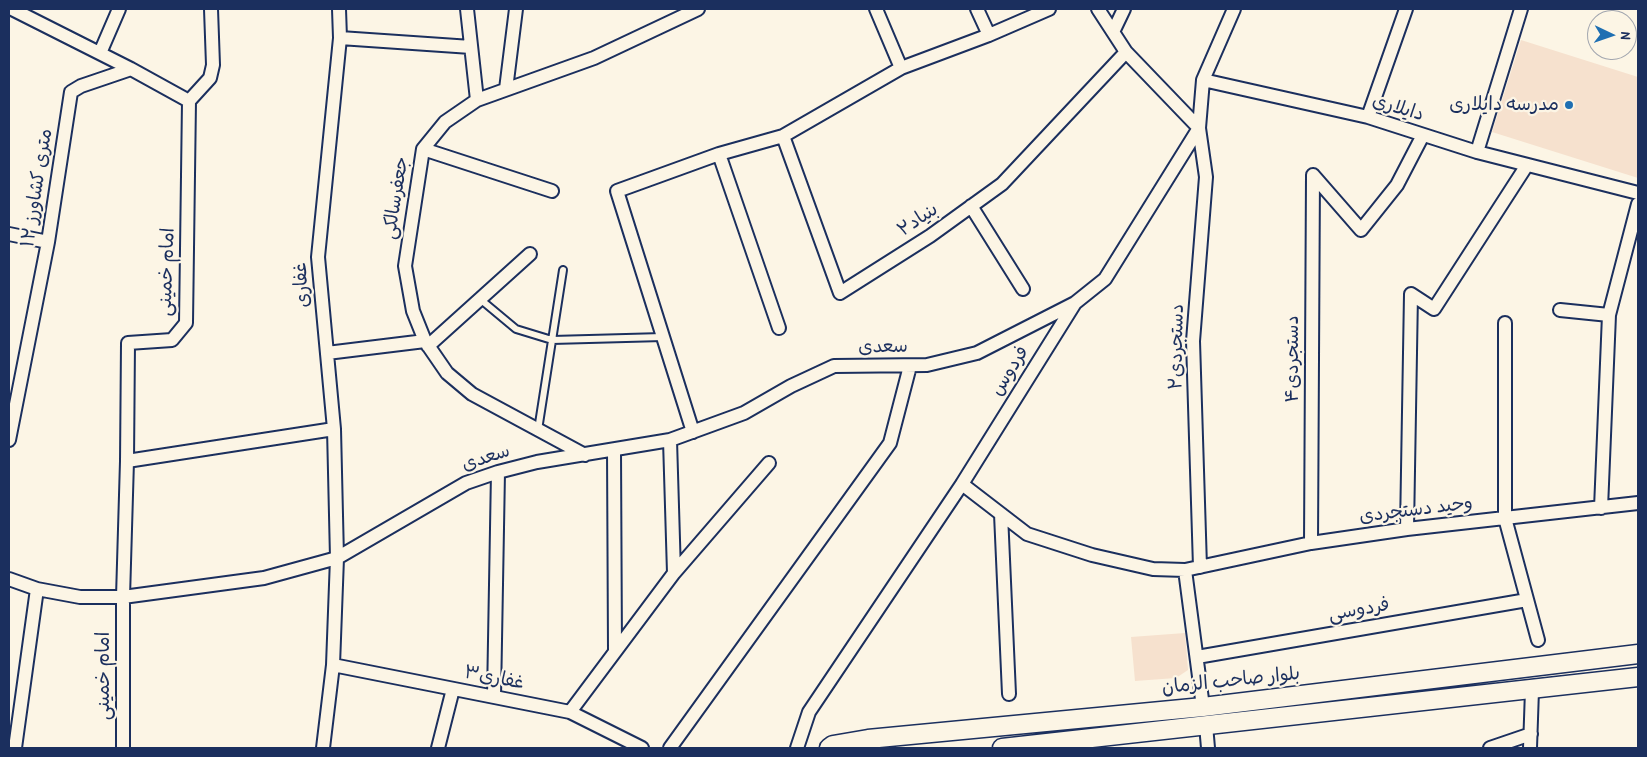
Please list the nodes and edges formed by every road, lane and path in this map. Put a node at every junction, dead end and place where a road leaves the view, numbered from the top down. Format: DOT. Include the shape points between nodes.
graph roads {
  1 [pos="12,9"];
  2 [pos="119,9"];
  3 [pos="211,9"];
  4 [pos="339,9"];
  5 [pos="467,9"];
  6 [pos="516,9"];
  7 [pos="698,9"];
  8 [pos="876,9"];
  9 [pos="977,9"];
  10 [pos="1049,9"];
  11 [pos="1098,9"];
  12 [pos="1124,9"];
  13 [pos="1234,9"];
  14 [pos="1406,9"];
  15 [pos="1522,9"];
  16 [pos="1113,32"];
  17 [pos="989,36"];
  18 [pos="340,38"];
  19 [pos="471,48"];
  20 [pos="1126,52"];
  21 [pos="100,53"];
  22 [pos="901,68"];
  23 [pos="131,69"];
  24 [pos="1203,80"];
  25 [pos="506,89"];
  26 [pos="477,100"];
  27 [pos="189,101"];
  28 [pos="1368,118"];
  29 [pos="1199,128"];
  30 [pos="1423,135"];
  31 [pos="783,136"];
  32 [pos="423,149"];
  33 [pos="1477,152"];
  34 [pos="719,154"];
  35 [pos="1527,165"];
  36 [pos="552,191"];
  37 [pos="1638,193"];
  38 [pos="1638,204"];
  39 [pos="971,206"];
  40 [pos="9,234"];
  41 [pos="48,242"];
  42 [pos="530,254"];
  43 [pos="564,270"];
  44 [pos="1023,289"];
  45 [pos="480,299"];
  46 [pos="1074,303"];
  47 [pos="1560,310"];
  48 [pos="1609,315"];
  49 [pos="1505,322"];
  50 [pos="779,328"];
  51 [pos="663,337"];
  52 [pos="552,340"];
  53 [pos="427,344"];
  54 [pos="327,353"];
  55 [pos="910,366"];
  56 [pos="334,429"];
  57 [pos="538,430"];
  58 [pos="693,432"];
  59 [pos="9,440"];
  60 [pos="670,440"];
  61 [pos="614,450"];
  62 [pos="585,455"];
  63 [pos="127,461"];
  64 [pos="769,463"];
  65 [pos="498,472"];
  66 [pos="962,484"];
  67 [pos="1638,503"];
  68 [pos="1601,508"];
  69 [pos="1001,514"];
  70 [pos="1506,518"];
  71 [pos="1407,529"];
  72 [pos="1311,543"];
  73 [pos="337,558"];
  74 [pos="1200,566"];
  75 [pos="1185,570"];
  76 [pos="674,573"];
  77 [pos="9,579"];
  78 [pos="37,589"];
  79 [pos="123,597"];
  80 [pos="1527,600"];
  81 [pos="1538,640"];
  82 [pos="615,651"];
  83 [pos="1638,654"];
  84 [pos="1197,657"];
  85 [pos="333,665"];
  86 [pos="1638,677"];
  87 [pos="453,689"];
  88 [pos="1532,690"];
  89 [pos="1009,694"];
  90 [pos="494,697"];
  91 [pos="1203,706"];
  92 [pos="570,712"];
  93 [pos="1206,724"];
  94 [pos="1531,734"];
  95 [pos="929,741"];
  96 [pos="1020,747"];
  97 [pos="15,748"];
  98 [pos="123,748"];
  99 [pos="323,748"];
  100 [pos="438,748"];
  101 [pos="642,748"];
  102 [pos="670,748"];
  103 [pos="797,748"];
  104 [pos="829,748"];
  105 [pos="1002,748"];
  106 [pos="1208,748"];
  107 [pos="1490,748"];
  108 [pos="1530,748"];
  1 -- 21 [label="street"];
  2 -- 21 [label="street"];
  3 -- 27 [label="street" via="213,65 210,78"];
  4 -- 18 [label="street, غفاری"];
  5 -- 19 [label="street"];
  6 -- 25 [label="street"];
  7 -- 25 [label="street, جعفرسالکی" via="594,58"];
  8 -- 22 [label="street"];
  9 -- 17 [label="street"];
  10 -- 17 [label="street"];
  11 -- 16 [label="street"];
  12 -- 16 [label="street"];
  13 -- 24 [label="street, فردوس"];
  14 -- 28 [label="street"];
  15 -- 33 [label="street"];
  16 -- 20 [label="street"];
  17 -- 22 [label="street"];
  18 -- 19 [label="street"];
  18 -- 54 [label="street, غفاری" via="318,257"];
  19 -- 26 [label="street"];
  20 -- 29 [label="street"];
  20 -- 39 [label="street, بنیاد۲" via="1002,184"];
  21 -- 23 [label="street"];
  22 -- 31 [label="street"];
  23 -- 27 [label="street"];
  23 -- 41 [label="street, ۱۲ متری کشاورز" via="71,92"];
  24 -- 28 [label="street, دایلاری"];
  24 -- 29 [label="street, فردوس"];
  25 -- 26 [label="street, جعفرسالکی"];
  26 -- 32 [label="street, جعفرسالکی" via="445,122"];
  27 -- 63 [label="street, امام خمینی" via="186,323 172,340 128,343"];
  28 -- 30 [label="street, دایلاری"];
  29 -- 46 [label="street, فردوس" via="1105,279"];
  29 -- 74 [label="street, دستجردی۲" via="1206,177 1193,341"];
  30 -- 33 [label="street, دایلاری"];
  30 -- 72 [label="street, دستجردی۴" via="1397,185 1361,230 1313,175"];
  31 -- 34 [label="street"];
  31 -- 39 [label="street, بنیاد۲" via="840,293"];
  32 -- 36 [label="street"];
  32 -- 53 [label="street, جعفرسالکی" via="405,266 413,311"];
  33 -- 35 [label="street, دایلاری"];
  34 -- 50 [label="street"];
  34 -- 51 [label="street" via="617,191"];
  35 -- 37 [label="street, دایلاری"];
  35 -- 71 [label="street" via="1434,309 1411,294"];
  38 -- 48 [label="street"];
  39 -- 44 [label="street"];
  40 -- 41 [label="street"];
  41 -- 59 [label="street, ۱۲ متری کشاورز"];
  42 -- 45 [label="street"];
  43 -- 52 [label="lane"];
  45 -- 52 [label="lane" via="516,330"];
  45 -- 53 [label="street"];
  46 -- 55 [label="street, سعدی" via="977,353"];
  46 -- 66 [label="street, فردوس"];
  47 -- 48 [label="street"];
  48 -- 68 [label="street"];
  49 -- 70 [label="street"];
  51 -- 52 [label="lane"];
  51 -- 58 [label="street"];
  52 -- 57 [label="lane"];
  53 -- 54 [label="street"];
  53 -- 57 [label="street, جعفرسالکی" via="447,373 472,394"];
  54 -- 56 [label="street, غفاری"];
  55 -- 58 [label="street, سعدی" via="834,366 744,413"];
  55 -- 102 [label="street" via="890,443"];
  56 -- 63 [label="street"];
  56 -- 73 [label="street, غفاری"];
  57 -- 62 [label="street, جعفرسالکی"];
  58 -- 60 [label="street, سعدی"];
  60 -- 61 [label="street, سعدی"];
  60 -- 76 [label="street"];
  61 -- 62 [label="street, سعدی"];
  61 -- 82 [label="street"];
  62 -- 65 [label="street, سعدی"];
  63 -- 79 [label="street, امام خمینی"];
  64 -- 76 [label="street"];
  65 -- 73 [label="street, سعدی" via="466,482"];
  65 -- 90 [label="street"];
  66 -- 69 [label="street"];
  66 -- 103 [label="street, فردوس" via="808,712"];
  67 -- 68 [label="street, وحید دستجردی"];
  68 -- 70 [label="street, وحید دستجردی"];
  69 -- 75 [label="street" via="1027,534 1092,555 1152,569"];
  69 -- 89 [label="street"];
  70 -- 71 [label="street, وحید دستجردی"];
  70 -- 80 [label="street"];
  71 -- 72 [label="street, وحید دستجردی"];
  72 -- 74 [label="street, وحید دستجردی"];
  73 -- 79 [label="street" via="264,578"];
  73 -- 85 [label="street, غفاری"];
  74 -- 75 [label="street, وحید دستجردی"];
  75 -- 84 [label="street"];
  76 -- 82 [label="street"];
  77 -- 78 [label="street"];
  78 -- 79 [label="street" via="80,597"];
  78 -- 97 [label="street"];
  79 -- 98 [label="street, امام خمینی"];
  80 -- 81 [label="street"];
  80 -- 84 [label="street, فردوسی"];
  82 -- 92 [label="street"];
  83 -- 91 [label="main road, بلوار صاحب الزمان"];
  84 -- 91 [label="street"];
  85 -- 87 [label="street, غفاری۳"];
  85 -- 99 [label="street, غفاری"];
  86 -- 88 [label="main road"];
  87 -- 90 [label="street, غفاری۳"];
  87 -- 100 [label="street"];
  88 -- 93 [label="main road"];
  88 -- 94 [label="street"];
  90 -- 92 [label="street, غفاری۳"];
  91 -- 95 [label="main road, بلوار صاحب الزمان"];
  92 -- 101 [label="street, غفاری۳"];
  93 -- 96 [label="main road"];
  93 -- 106 [label="street"];
  94 -- 107 [label="street"];
  94 -- 108 [label="street"];
  95 -- 104 [label="main road, بلوار صاحب الزمان" via="868,739"];
  96 -- 105 [label="main road"];
}
